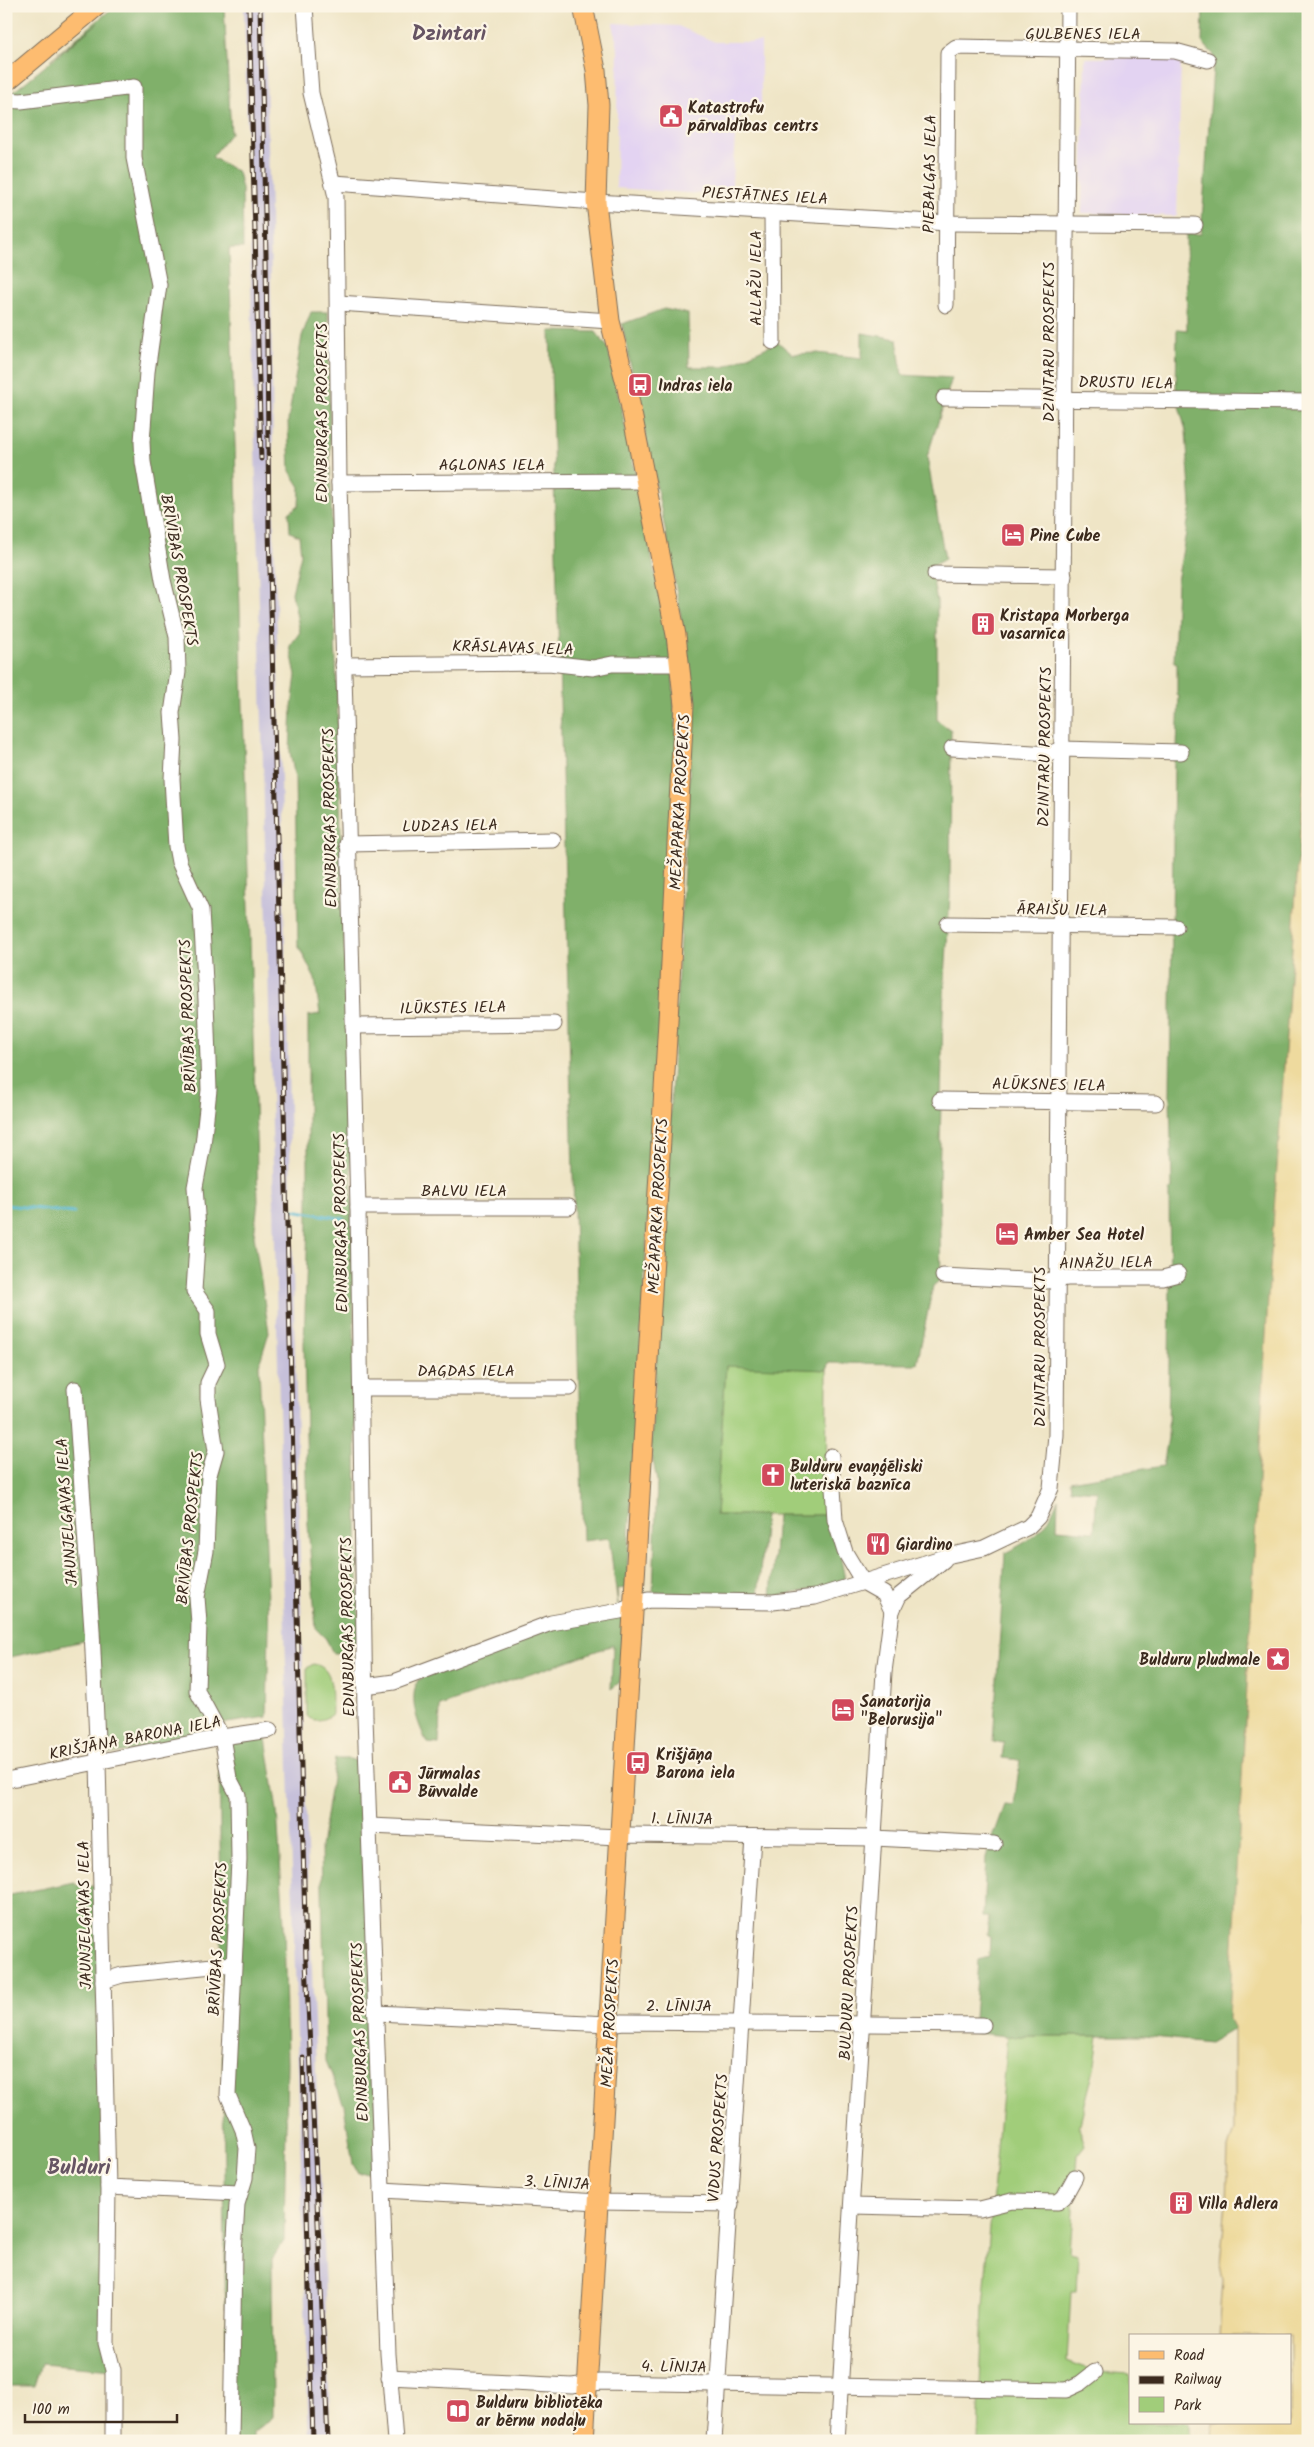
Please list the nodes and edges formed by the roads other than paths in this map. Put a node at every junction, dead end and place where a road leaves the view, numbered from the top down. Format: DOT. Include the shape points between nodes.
graph roads {
  1 [pos="97,6"];
  2 [pos="305,6"];
  3 [pos="583,6"];
  4 [pos="1068,6"];
  5 [pos="956,47"];
  6 [pos="1068,50"];
  7 [pos="1208,60"];
  8 [pos="6,82"];
  9 [pos="6,100"];
  10 [pos="334,183"];
  11 [pos="596,202"];
  12 [pos="772,213"];
  13 [pos="948,223"];
  14 [pos="1066,225"];
  15 [pos="1195,225"];
  16 [pos="338,303"];
  17 [pos="946,305"];
  18 [pos="610,321"];
  19 [pos="772,342"];
  20 [pos="944,398"];
  21 [pos="1065,399"];
  22 [pos="1308,402"];
  23 [pos="646,481"];
  24 [pos="339,483"];
  25 [pos="935,574"];
  26 [pos="1064,576"];
  27 [pos="681,664"];
  28 [pos="343,665"];
  29 [pos="952,748"];
  30 [pos="1061,749"];
  31 [pos="1181,752"];
  32 [pos="553,840"];
  33 [pos="348,844"];
  34 [pos="948,924"];
  35 [pos="1060,926"];
  36 [pos="1176,927"];
  37 [pos="554,1024"];
  38 [pos="353,1026"];
  39 [pos="940,1100"];
  40 [pos="1058,1102"];
  41 [pos="1156,1103"];
  42 [pos="358,1207"];
  43 [pos="569,1207"];
  44 [pos="1178,1274"];
  45 [pos="943,1276"];
  46 [pos="1057,1279"];
  47 [pos="361,1388"];
  48 [pos="570,1388"];
  49 [pos="76,1389"];
  50 [pos="831,1456"];
  51 [pos="951,1554"];
  52 [pos="863,1582"];
  53 [pos="633,1606"];
  54 [pos="892,1611"];
  55 [pos="365,1686"];
  56 [pos="270,1730"];
  57 [pos="222,1737"];
  58 [pos="98,1762"];
  59 [pos="6,1780"];
  60 [pos="370,1826"];
  61 [pos="620,1837"];
  62 [pos="752,1837"];
  63 [pos="874,1838"];
  64 [pos="994,1844"];
  65 [pos="233,1964"];
  66 [pos="103,1981"];
  67 [pos="376,2013"];
  68 [pos="742,2023"];
  69 [pos="609,2024"];
  70 [pos="863,2024"];
  71 [pos="982,2025"];
  72 [pos="1075,2177"];
  73 [pos="108,2187"];
  74 [pos="382,2190"];
  75 [pos="239,2193"];
  76 [pos="599,2202"];
  77 [pos="731,2204"];
  78 [pos="852,2206"];
  79 [pos="1095,2372"];
  80 [pos="389,2377"];
  81 [pos="587,2383"];
  82 [pos="718,2384"];
  83 [pos="840,2387"];
  84 [pos="113,2441"];
  85 [pos="231,2441"];
  86 [pos="395,2441"];
  87 [pos="584,2441"];
  88 [pos="714,2441"];
  89 [pos="837,2441"];
  1 -- 8 [label="main road"];
  2 -- 10 [label="street, EDINBURGAS PROSPEKTS" via="311,93"];
  3 -- 11 [label="main road, MEŽAPARKA PROSPEKTS" via="596,70 599,105"];
  4 -- 6 [label="street, DZINTARU PROSPEKTS"];
  5 -- 6 [label="street, GULBENES IELA"];
  5 -- 13 [label="street, PIEBALGAS IELA" via="948,53"];
  6 -- 7 [label="street, GULBENES IELA" via="1176,51"];
  6 -- 14 [label="street, DZINTARU PROSPEKTS"];
  9 -- 57 [label="street, BRĪVĪBAS PROSPEKTS" via="134,88 134,158 160,285 147,372 142,442 163,580 177,637 178,672 172,712 176,846 179,862 201,910 209,1090 195,1187 198,1228 194,1291 208,1311 208,1334 217,1364 208,1383 216,1451 209,1475 206,1551 197,1597 197,1691"];
  10 -- 11 [label="street, PIESTĀTNES IELA"];
  10 -- 16 [label="street, EDINBURGAS PROSPEKTS"];
  11 -- 12 [label="street, PIESTĀTNES IELA"];
  11 -- 18 [label="main road, MEŽAPARKA PROSPEKTS"];
  12 -- 13 [label="street, PIESTĀTNES IELA"];
  12 -- 19 [label="street, ALLAŽU IELA"];
  13 -- 14 [label="street, PIESTĀTNES IELA"];
  13 -- 17 [label="street, PIEBALGAS IELA"];
  14 -- 15 [label="street, PIESTĀTNES IELA"];
  14 -- 21 [label="street, DZINTARU PROSPEKTS"];
  16 -- 18 [label="street"];
  16 -- 24 [label="street, EDINBURGAS PROSPEKTS"];
  18 -- 23 [label="main road, MEŽAPARKA PROSPEKTS"];
  20 -- 21 [label="street, DRUSTU IELA"];
  21 -- 22 [label="street, DRUSTU IELA"];
  21 -- 26 [label="street, DZINTARU PROSPEKTS"];
  23 -- 24 [label="street, AGLONAS IELA"];
  23 -- 27 [label="main road, MEŽAPARKA PROSPEKTS"];
  24 -- 28 [label="street, EDINBURGAS PROSPEKTS"];
  25 -- 26 [label="street"];
  26 -- 30 [label="street, DZINTARU PROSPEKTS"];
  27 -- 28 [label="street, KRĀSLAVAS IELA" via="612,664 593,668 531,663"];
  27 -- 53 [label="main road, MEŽAPARKA PROSPEKTS" via="684,705"];
  28 -- 33 [label="street, EDINBURGAS PROSPEKTS"];
  29 -- 30 [label="street" via="1049,754"];
  30 -- 31 [label="street"];
  30 -- 35 [label="street, DZINTARU PROSPEKTS"];
  32 -- 33 [label="street, LUDZAS IELA"];
  33 -- 38 [label="street, EDINBURGAS PROSPEKTS"];
  34 -- 35 [label="street, ĀRAIŠU IELA"];
  35 -- 36 [label="street, ĀRAIŠU IELA"];
  35 -- 40 [label="street, DZINTARU PROSPEKTS"];
  37 -- 38 [label="street, ILŪKSTES IELA"];
  38 -- 42 [label="street, EDINBURGAS PROSPEKTS"];
  39 -- 40 [label="street, ALŪKSNES IELA"];
  40 -- 41 [label="street, ALŪKSNES IELA"];
  40 -- 46 [label="street, DZINTARU PROSPEKTS"];
  42 -- 43 [label="street, BALVU IELA"];
  42 -- 47 [label="street, EDINBURGAS PROSPEKTS"];
  44 -- 46 [label="street, AINAŽU IELA" via="1163,1278"];
  45 -- 46 [label="street, AINAŽU IELA"];
  46 -- 51 [label="street, DZINTARU PROSPEKTS" via="1056,1434 1051,1488 1038,1517 1028,1527 984,1548"];
  47 -- 48 [label="street, DAGDAS IELA"];
  47 -- 55 [label="street, EDINBURGAS PROSPEKTS"];
  49 -- 58 [label="street, JAUNJELGAVAS IELA"];
  50 -- 52 [label="street" via="835,1520 845,1552"];
  51 -- 52 [label="street"];
  51 -- 54 [label="street, BULDURU PROSPEKTS" via="900,1596"];
  52 -- 53 [label="street" via="815,1597 773,1602 648,1600"];
  52 -- 54 [label="street" via="884,1594"];
  53 -- 55 [label="street" via="551,1623 391,1683"];
  53 -- 61 [label="main road, MEŽA PROSPEKTS"];
  54 -- 63 [label="street, BULDURU PROSPEKTS" via="884,1672"];
  55 -- 60 [label="street, EDINBURGAS PROSPEKTS"];
  56 -- 57 [label="street, KRIŠJĀŅA BARONA IELA"];
  57 -- 58 [label="street, KRIŠJĀŅA BARONA IELA"];
  57 -- 65 [label="street, BRĪVĪBAS PROSPEKTS" via="229,1778 238,1795 239,1860"];
  58 -- 59 [label="street, KRIŠJĀŅA BARONA IELA"];
  58 -- 66 [label="street, JAUNJELGAVAS IELA"];
  60 -- 61 [label="street, 1. LĪNIJA"];
  60 -- 67 [label="street, EDINBURGAS PROSPEKTS"];
  61 -- 62 [label="street, 1. LĪNIJA"];
  61 -- 69 [label="main road, MEŽA PROSPEKTS"];
  62 -- 63 [label="street, 1. LĪNIJA"];
  62 -- 68 [label="street, VIDUS PROSPEKTS"];
  63 -- 64 [label="street, 1. LĪNIJA"];
  63 -- 70 [label="street, BULDURU PROSPEKTS"];
  65 -- 66 [label="street" via="122,1975"];
  65 -- 75 [label="street, BRĪVĪBAS PROSPEKTS" via="228,2096 247,2148 245,2178"];
  66 -- 73 [label="street, JAUNJELGAVAS IELA"];
  67 -- 69 [label="street, 2. LĪNIJA"];
  67 -- 74 [label="street, EDINBURGAS PROSPEKTS"];
  68 -- 69 [label="street, 2. LĪNIJA"];
  68 -- 70 [label="street, 2. LĪNIJA"];
  68 -- 77 [label="street, VIDUS PROSPEKTS"];
  69 -- 76 [label="main road, MEŽA PROSPEKTS"];
  70 -- 71 [label="street, 2. LĪNIJA"];
  70 -- 78 [label="street, BULDURU PROSPEKTS"];
  72 -- 78 [label="street" via="1058,2202 1012,2200 980,2209"];
  73 -- 75 [label="street"];
  73 -- 84 [label="street, JAUNJELGAVAS IELA" via="106,2343 112,2370"];
  74 -- 76 [label="street, 3. LĪNIJA"];
  74 -- 80 [label="street, EDINBURGAS PROSPEKTS"];
  75 -- 85 [label="street, BRĪVĪBAS PROSPEKTS" via="234,2254"];
  76 -- 77 [label="street, 3. LĪNIJA"];
  76 -- 81 [label="main road, MEŽA PROSPEKTS"];
  77 -- 82 [label="street, VIDUS PROSPEKTS"];
  78 -- 83 [label="street, BULDURU PROSPEKTS"];
  79 -- 83 [label="street, 4. LĪNIJA" via="1066,2390"];
  80 -- 81 [label="street, 4. LĪNIJA" via="572,2386"];
  80 -- 86 [label="street, EDINBURGAS PROSPEKTS"];
  81 -- 82 [label="street, 4. LĪNIJA"];
  81 -- 87 [label="main road, MEŽA PROSPEKTS"];
  82 -- 83 [label="street, 4. LĪNIJA"];
  82 -- 88 [label="street, VIDUS PROSPEKTS"];
  83 -- 89 [label="street, BULDURU PROSPEKTS"];
}
